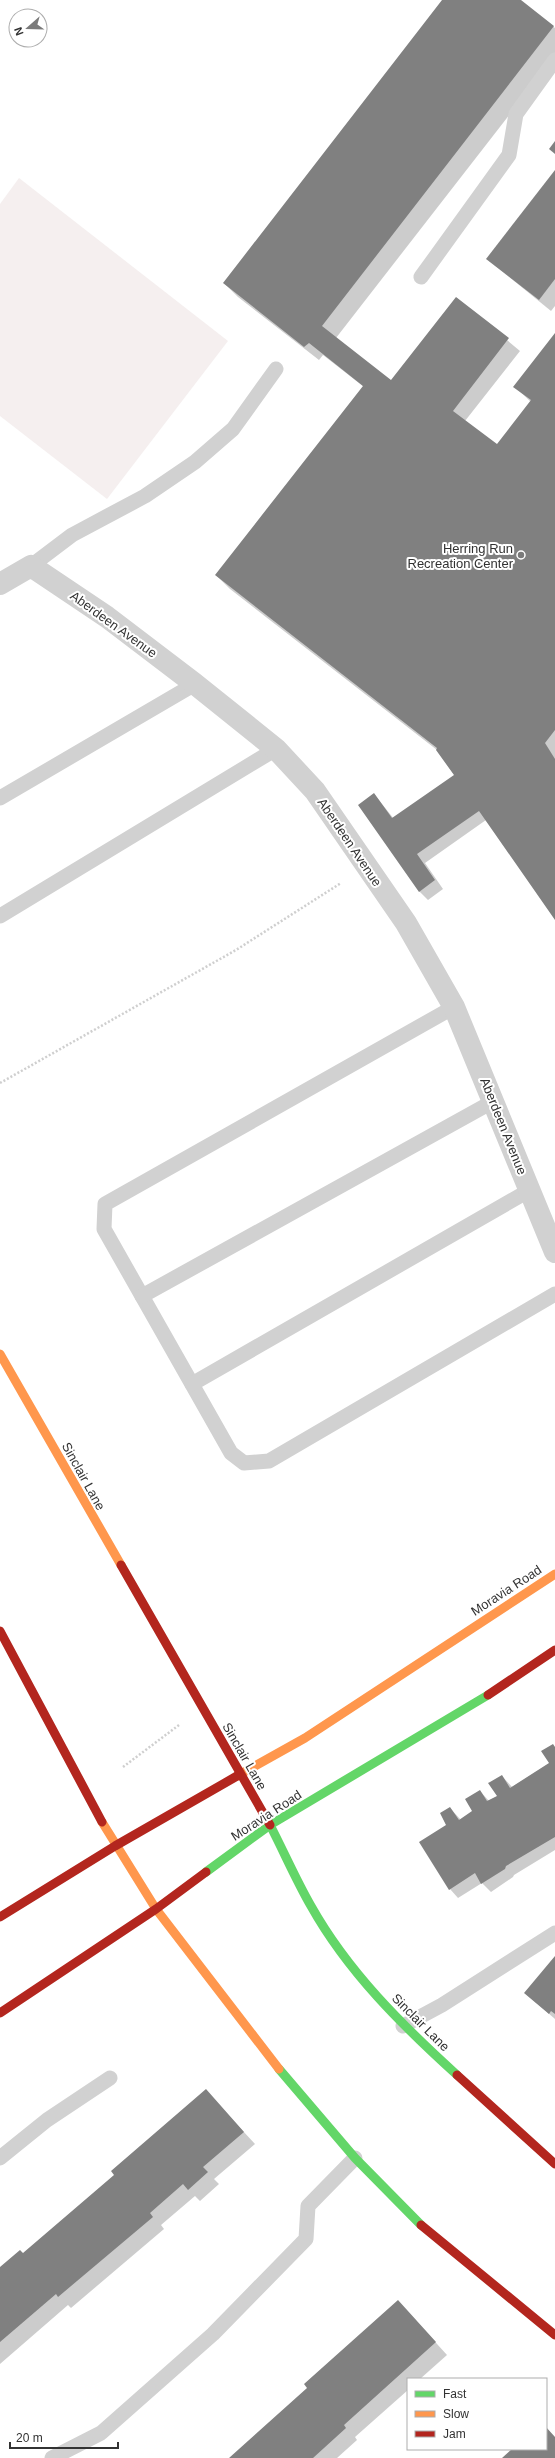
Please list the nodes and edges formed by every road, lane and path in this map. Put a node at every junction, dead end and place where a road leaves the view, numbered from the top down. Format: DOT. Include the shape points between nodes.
graph roads {
  1 [pos="555,60"];
  2 [pos="421,277"];
  3 [pos="276,369"];
  4 [pos="31,566"];
  5 [pos="0,584"];
  6 [pos="195,684"];
  7 [pos="276,749"];
  8 [pos="0,798"];
  9 [pos="367,866"];
  10 [pos="0,916"];
  11 [pos="454,1007"];
  12 [pos="0,1083"];
  13 [pos="494,1100"];
  14 [pos="530,1190"];
  15 [pos="555,1252"];
  16 [pos="555,1294"];
  17 [pos="142,1296"];
  18 [pos="0,1354"];
  19 [pos="192,1384"];
  20 [pos="555,1574"];
  21 [pos="0,1630"];
  22 [pos="555,1650"];
  23 [pos="184,1721"];
  24 [pos="123,1767"];
  25 [pos="241,1775"];
  26 [pos="270,1825"];
  27 [pos="116,1846"];
  28 [pos="156,1908"];
  29 [pos="0,1917"];
  30 [pos="555,1933"];
  31 [pos="0,2013"];
  32 [pos="403,2026"];
  33 [pos="110,2078"];
  34 [pos="0,2158"];
  35 [pos="355,2158"];
  36 [pos="555,2164"];
  37 [pos="555,2335"];
  38 [pos="52,2458"];
  1 -- 2 [label="lane" via="516,114 509,155"];
  3 -- 4 [label="lane" via="233,429 195,462 144,496 72,535"];
  4 -- 5 [label="street"];
  4 -- 6 [label="street, Aberdeen Avenue" via="107,617"];
  6 -- 7 [label="street, Aberdeen Avenue"];
  6 -- 8 [label="lane"];
  7 -- 9 [label="street, Aberdeen Avenue" via="315,791"];
  7 -- 10 [label="lane"];
  9 -- 11 [label="street, Aberdeen Avenue" via="406,923"];
  9 -- 12 [label="path" via="236,950"];
  11 -- 13 [label="street, Aberdeen Avenue"];
  11 -- 17 [label="lane" via="105,1204 104,1229"];
  13 -- 14 [label="street, Aberdeen Avenue"];
  13 -- 17 [label="lane"];
  14 -- 15 [label="street, Aberdeen Avenue"];
  14 -- 19 [label="lane"];
  16 -- 19 [label="lane" via="269,1460 244,1463 231,1453"];
  17 -- 19 [label="lane"];
  18 -- 25 [label="main road, Sinclair Lane"];
  20 -- 25 [label="main road, Moravia Road" via="304,1738"];
  21 -- 27 [label="main road"];
  22 -- 26 [label="main road, Moravia Road" via="491,1692"];
  23 -- 24 [label="path"];
  25 -- 26 [label="main road, Sinclair Lane"];
  25 -- 27 [label="main road, Moravia Road"];
  26 -- 28 [label="main road, Moravia Road"];
  26 -- 32 [label="main road, Sinclair Lane" via="311,1908 360,1976"];
  27 -- 28 [label="main road"];
  27 -- 29 [label="main road, Moravia Road"];
  28 -- 31 [label="main road, Moravia Road"];
  28 -- 35 [label="main road" via="264,2050"];
  30 -- 32 [label="lane" via="442,2005"];
  32 -- 36 [label="main road, Sinclair Lane"];
  33 -- 34 [label="lane" via="47,2120"];
  35 -- 37 [label="main road" via="421,2225"];
  35 -- 38 [label="lane" via="308,2206 306,2239 213,2334 101,2432"];
}
